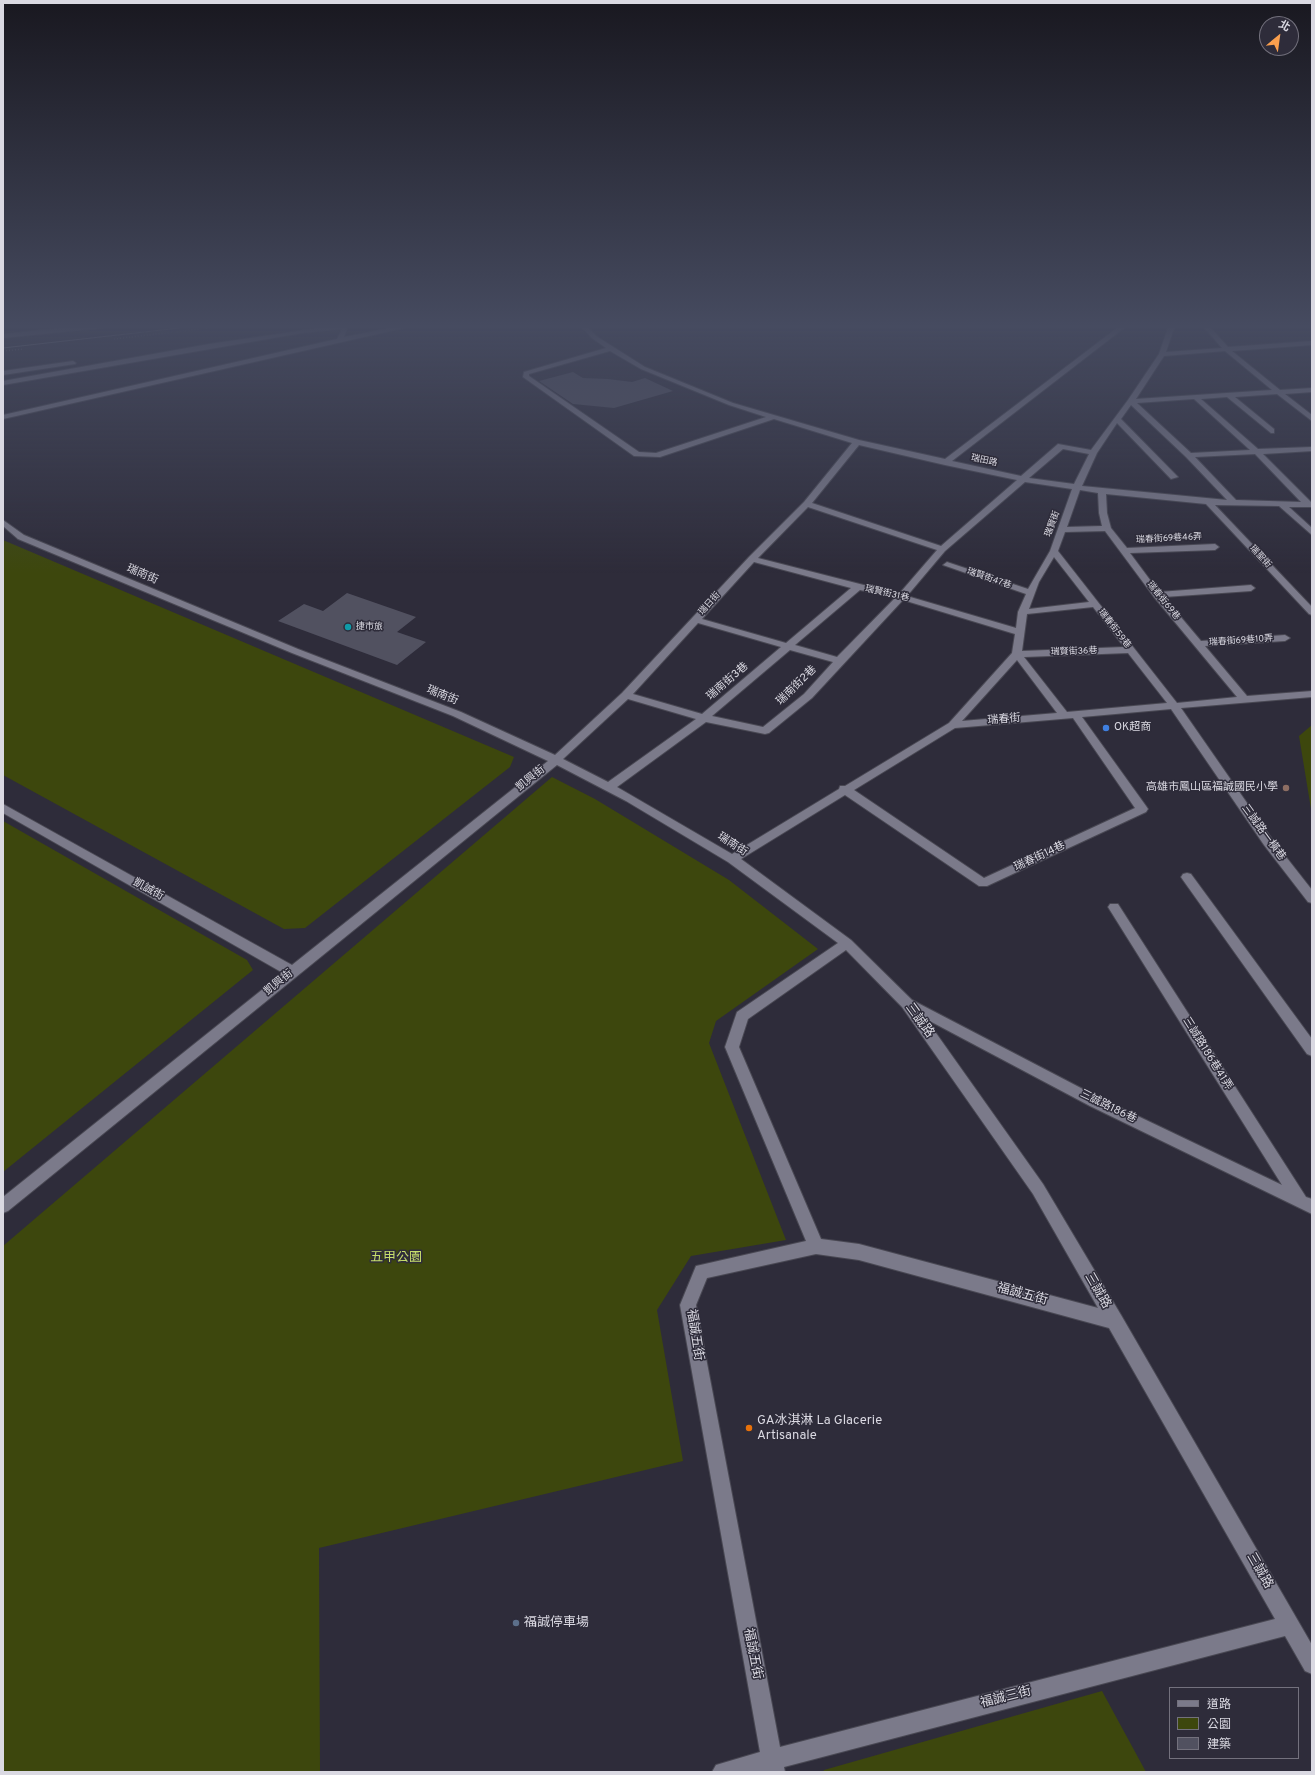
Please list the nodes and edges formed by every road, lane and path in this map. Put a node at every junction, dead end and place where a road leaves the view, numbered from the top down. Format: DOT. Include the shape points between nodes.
graph roads {
  1 [pos="43,408"];
  2 [pos="570,408"];
  3 [pos="743,408"];
  4 [pos="1016,408"];
  5 [pos="1126,408"];
  6 [pos="1138,408"];
  7 [pos="1207,408"];
  8 [pos="1244,408"];
  9 [pos="1298,408"];
  10 [pos="3,417"];
  11 [pos="773,417"];
  12 [pos="1117,419"];
  13 [pos="1312,419"];
  14 [pos="1271,431"];
  15 [pos="857,442"];
  16 [pos="1312,449"];
  17 [pos="1257,452"];
  18 [pos="1093,453"];
  19 [pos="1190,455"];
  20 [pos="945,462"];
  21 [pos="1174,477"];
  22 [pos="1023,479"];
  23 [pos="1077,487"];
  24 [pos="1102,491"];
  25 [pos="1208,502"];
  26 [pos="1234,503"];
  27 [pos="806,504"];
  28 [pos="1281,504"];
  29 [pos="1310,505"];
  30 [pos="3,522"];
  31 [pos="1107,528"];
  32 [pos="1061,530"];
  33 [pos="1312,532"];
  34 [pos="1215,547"];
  35 [pos="942,549"];
  36 [pos="1054,551"];
  37 [pos="1125,551"];
  38 [pos="752,559"];
  39 [pos="947,564"];
  40 [pos="858,587"];
  41 [pos="1251,588"];
  42 [pos="1031,593"];
  43 [pos="1157,595"];
  44 [pos="901,596"];
  45 [pos="1095,604"];
  46 [pos="1023,612"];
  47 [pos="1312,612"];
  48 [pos="696,620"];
  49 [pos="1020,632"];
  50 [pos="1285,638"];
  51 [pos="1198,644"];
  52 [pos="790,646"];
  53 [pos="1130,650"];
  54 [pos="1017,654"];
  55 [pos="839,661"];
  56 [pos="1312,694"];
  57 [pos="626,695"];
  58 [pos="1245,700"];
  59 [pos="1174,706"];
  60 [pos="1069,715"];
  61 [pos="704,718"];
  62 [pos="953,725"];
  63 [pos="556,760"];
  64 [pos="608,787"];
  65 [pos="844,789"];
  66 [pos="3,808"];
  67 [pos="732,859"];
  68 [pos="1187,877"];
  69 [pos="1312,899"];
  70 [pos="1114,907"];
  71 [pos="847,942"];
  72 [pos="293,972"];
  73 [pos="907,1003"];
  74 [pos="1312,1050"];
  75 [pos="1306,1204"];
  76 [pos="3,1206"];
  77 [pos="816,1246"];
  78 [pos="1114,1320"];
  79 [pos="1290,1625"];
  80 [pos="1312,1664"];
  81 [pos="773,1765"];
  82 [pos="723,1772"];
  1 -- 10 [label="street"];
  2 -- 11 [label="street" via="637,454 657,455"];
  3 -- 11 [label="street, 瑞田路"];
  4 -- 20 [label="street"];
  5 -- 12 [label="street, 瑞賢街"];
  6 -- 19 [label="street"];
  7 -- 17 [label="street"];
  8 -- 14 [label="street"];
  9 -- 13 [label="street"];
  11 -- 15 [label="street, 瑞田路"];
  12 -- 18 [label="street, 瑞賢街"];
  12 -- 21 [label="street"];
  15 -- 20 [label="street, 瑞田路"];
  15 -- 27 [label="street, 瑞日街"];
  16 -- 17 [label="street"];
  17 -- 19 [label="street"];
  17 -- 29 [label="street"];
  18 -- 22 [label="street, 瑞南街2巷" via="1060,446"];
  18 -- 23 [label="street, 瑞賢街"];
  19 -- 26 [label="street"];
  20 -- 22 [label="street, 瑞田路"];
  22 -- 23 [label="street, 瑞田路"];
  22 -- 35 [label="street, 瑞南街2巷"];
  23 -- 24 [label="street, 瑞田路"];
  23 -- 32 [label="street, 瑞賢街"];
  24 -- 25 [label="street, 瑞田路"];
  24 -- 31 [label="street, 瑞春街69巷"];
  25 -- 26 [label="street, 瑞田路"];
  25 -- 47 [label="street, 瑞聖街"];
  26 -- 28 [label="street, 瑞田路"];
  27 -- 35 [label="street"];
  27 -- 38 [label="street, 瑞日街"];
  28 -- 29 [label="street, 瑞田路"];
  28 -- 33 [label="street"];
  30 -- 63 [label="street, 瑞南街" via="21,537 288,648 457,714"];
  31 -- 32 [label="street"];
  31 -- 37 [label="street, 瑞春街69巷"];
  32 -- 36 [label="street, 瑞賢街"];
  34 -- 37 [label="street, 瑞春街69巷46弄"];
  35 -- 44 [label="street, 瑞南街2巷"];
  36 -- 42 [label="street, 瑞賢街"];
  36 -- 45 [label="street, 瑞春街59巷"];
  37 -- 43 [label="street, 瑞春街69巷"];
  38 -- 40 [label="street, 瑞賢街31巷"];
  38 -- 48 [label="street, 瑞日街"];
  39 -- 42 [label="street, 瑞賢街47巷"];
  40 -- 44 [label="street, 瑞賢街31巷"];
  40 -- 52 [label="street, 瑞南街3巷"];
  41 -- 43 [label="street"];
  42 -- 46 [label="street, 瑞賢街"];
  43 -- 51 [label="street, 瑞春街69巷"];
  44 -- 49 [label="street, 瑞賢街31巷"];
  44 -- 55 [label="street, 瑞南街2巷"];
  45 -- 46 [label="street"];
  45 -- 53 [label="street, 瑞春街59巷"];
  46 -- 49 [label="street, 瑞賢街"];
  48 -- 52 [label="street"];
  48 -- 57 [label="street, 瑞日街"];
  49 -- 54 [label="street, 瑞賢街"];
  50 -- 51 [label="street, 瑞春街69巷10弄"];
  51 -- 58 [label="street, 瑞春街69巷"];
  52 -- 55 [label="street"];
  52 -- 61 [label="street, 瑞南街3巷"];
  53 -- 54 [label="street, 瑞賢街36巷"];
  53 -- 59 [label="street, 瑞春街59巷"];
  54 -- 60 [label="street"];
  54 -- 62 [label="street"];
  55 -- 61 [label="street, 瑞南街2巷" via="808,696 765,732"];
  56 -- 58 [label="street, 瑞春街"];
  57 -- 61 [label="street, 瑞南街2巷"];
  57 -- 63 [label="street, 瑞日街"];
  58 -- 59 [label="street, 瑞春街"];
  59 -- 60 [label="street, 瑞春街"];
  59 -- 69 [label="street, 三誠路一橫巷" via="1268,842"];
  60 -- 62 [label="street, 瑞春街"];
  60 -- 65 [label="street, 瑞春街14巷" via="1142,809 983,883"];
  61 -- 64 [label="street, 瑞南街3巷"];
  62 -- 65 [label="street, 瑞春街"];
  63 -- 64 [label="street, 瑞南街"];
  63 -- 72 [label="street, 凱興街"];
  64 -- 67 [label="street, 瑞南街"];
  65 -- 67 [label="street, 瑞春街"];
  66 -- 72 [label="street, 凱誠街"];
  67 -- 71 [label="street, 瑞南街"];
  68 -- 74 [label="street"];
  70 -- 75 [label="street, 三誠路186巷41弄"];
  71 -- 73 [label="street, 三誠路"];
  71 -- 77 [label="street" via="742,1016 732,1047"];
  72 -- 76 [label="street, 凱興街"];
  73 -- 75 [label="street, 三誠路186巷" via="1095,1102"];
  73 -- 78 [label="street, 三誠路" via="1038,1189"];
  77 -- 78 [label="street, 福誠五街" via="859,1252"];
  77 -- 81 [label="street, 福誠五街" via="702,1271 688,1305"];
  78 -- 79 [label="street, 三誠路"];
  79 -- 80 [label="street, 三誠路"];
  79 -- 81 [label="street, 福誠三街"];
  81 -- 82 [label="street, 福誠三街"];
}
